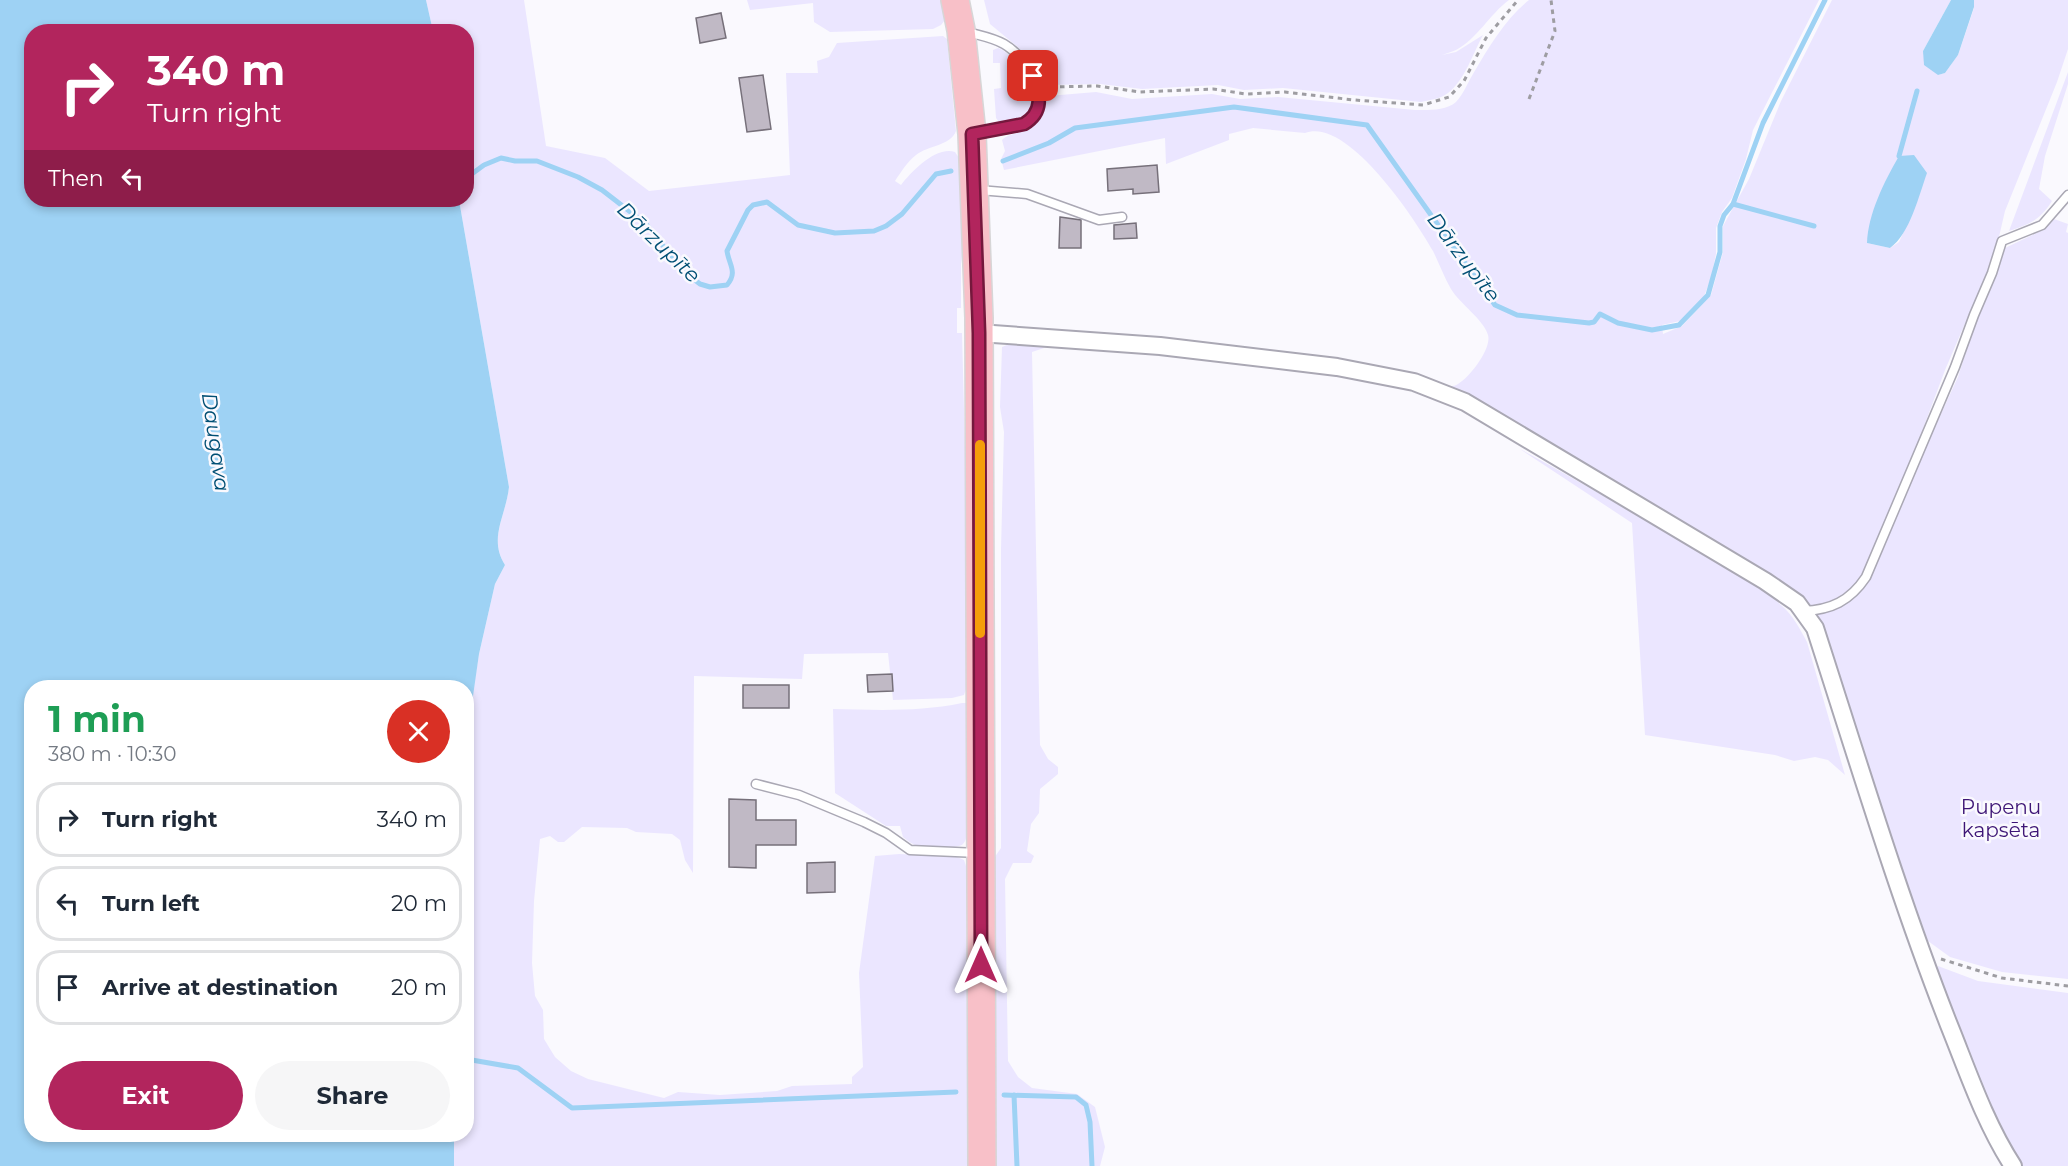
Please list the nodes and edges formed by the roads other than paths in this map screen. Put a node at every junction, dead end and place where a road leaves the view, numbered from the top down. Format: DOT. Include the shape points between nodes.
graph roads {
  1 [pos="955,0"];
  2 [pos="961,30"];
  3 [pos="972,134"];
  4 [pos="975,189"];
  5 [pos="2068,195"];
  6 [pos="1122,217"];
  7 [pos="979,333"];
  8 [pos="1803,611"];
  9 [pos="756,784"];
  10 [pos="981,853"];
  11 [pos="982,1166"];
  12 [pos="2013,1166"];
  1 -- 2 [label="highway"];
  2 -- 3 [label="highway"];
  2 -- 3 [label="lane" via="1012,49 1027,65 1040,98 1039,108 1030,121"];
  3 -- 4 [label="highway"];
  4 -- 6 [label="lane" via="1027,194 1099,220"];
  4 -- 7 [label="highway"];
  5 -- 8 [label="lane" via="2042,225 2002,242 1955,367 1858,590 1838,605"];
  7 -- 8 [label="street" via="1160,346 1337,367 1414,382 1465,402 1533,441 1765,581"];
  7 -- 10 [label="highway"];
  8 -- 12 [label="street" via="1815,628 1920,951 1975,1088"];
  9 -- 10 [label="lane" via="799,795 864,822 910,850"];
  10 -- 11 [label="highway"];
}
